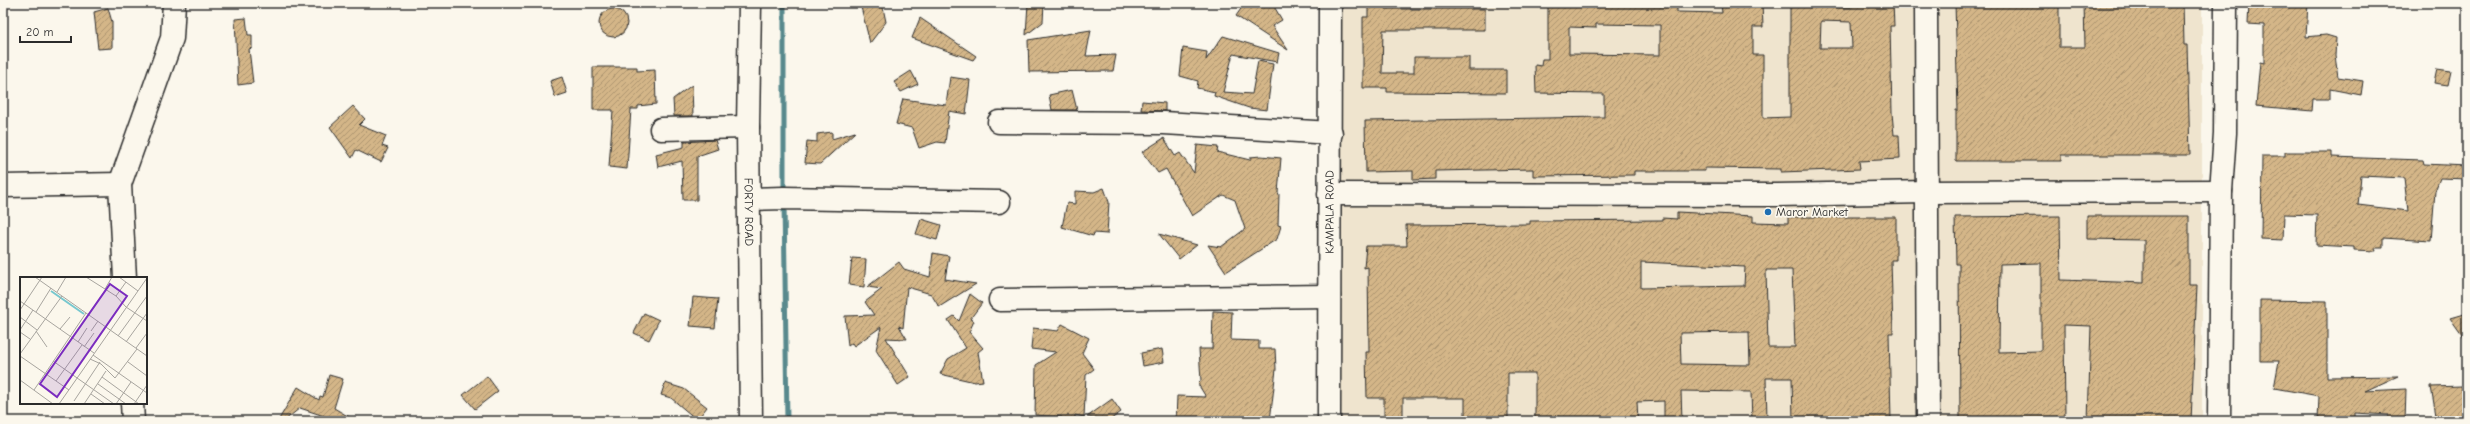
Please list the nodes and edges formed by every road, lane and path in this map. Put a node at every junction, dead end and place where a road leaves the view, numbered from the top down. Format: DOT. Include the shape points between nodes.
graph roads {
  1 [pos="174,3"];
  2 [pos="750,3"];
  3 [pos="1330,3"];
  4 [pos="1926,3"];
  5 [pos="2226,3"];
  6 [pos="999,122"];
  7 [pos="748,127"];
  8 [pos="661,129"];
  9 [pos="1331,133"];
  10 [pos="120,184"];
  11 [pos="3,186"];
  12 [pos="2221,191"];
  13 [pos="1926,192"];
  14 [pos="1329,194"];
  15 [pos="749,199"];
  16 [pos="999,202"];
  17 [pos="125,277"];
  18 [pos="1329,296"];
  19 [pos="1000,300"];
  20 [pos="132,404"];
  21 [pos="133,421"];
  22 [pos="752,421"];
  23 [pos="1329,421"];
  24 [pos="1928,421"];
  25 [pos="2219,421"];
  1 -- 10 [label="street" via="172,38"];
  2 -- 7 [label="street, FORTY ROAD"];
  3 -- 9 [label="street, KAMPALA ROAD"];
  4 -- 13 [label="street"];
  5 -- 12 [label="street" via="2225,133"];
  6 -- 9 [label="street" via="1164,123"];
  7 -- 8 [label="street"];
  7 -- 15 [label="street, FORTY ROAD"];
  9 -- 14 [label="street, KAMPALA ROAD"];
  10 -- 11 [label="street"];
  10 -- 17 [label="street"];
  12 -- 13 [label="street"];
  12 -- 25 [label="street"];
  13 -- 14 [label="street"];
  13 -- 24 [label="street"];
  14 -- 18 [label="street, KAMPALA ROAD"];
  15 -- 16 [label="street"];
  15 -- 22 [label="street, FORTY ROAD"];
  18 -- 19 [label="street"];
  18 -- 23 [label="street, KAMPALA ROAD"];
  20 -- 21 [label="street"];
}
